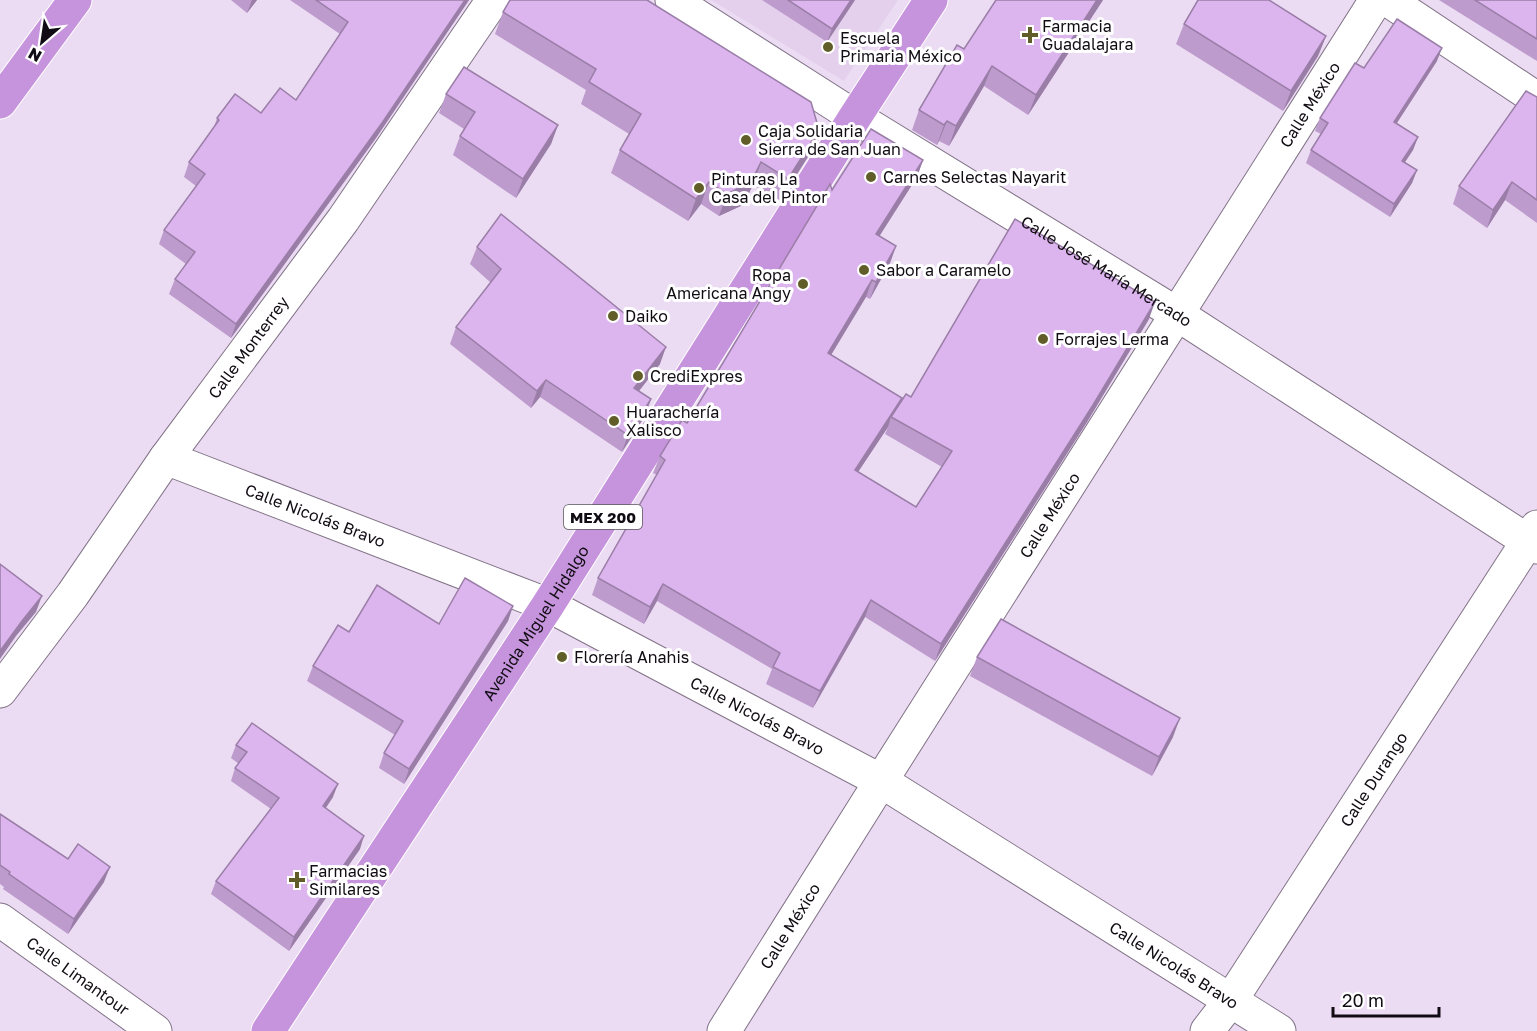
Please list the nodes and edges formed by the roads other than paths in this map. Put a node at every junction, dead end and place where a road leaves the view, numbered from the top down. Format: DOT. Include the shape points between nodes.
graph roads {
  1 [pos="75,0"];
  2 [pos="493,0"];
  3 [pos="672,0"];
  4 [pos="931,0"];
  5 [pos="1376,0"];
  6 [pos="1388,0"];
  7 [pos="1537,99"];
  8 [pos="0,102"];
  9 [pos="855,117"];
  10 [pos="1177,314"];
  11 [pos="166,458"];
  12 [pos="1534,538"];
  13 [pos="548,605"];
  14 [pos="0,691"];
  15 [pos="880,780"];
  16 [pos="0,920"];
  17 [pos="1231,1000"];
  18 [pos="155,1031"];
  19 [pos="268,1031"];
  20 [pos="724,1031"];
  21 [pos="1208,1031"];
  22 [pos="1280,1031"];
  1 -- 8 [label="highway"];
  2 -- 11 [label="street, Calle Monterrey" via="343,220"];
  3 -- 9 [label="street, Calle José María Mercado"];
  4 -- 9 [label="highway, Avenida Miguel Hidalgo / MEX 200"];
  5 -- 10 [label="street, Calle México"];
  6 -- 7 [label="street"];
  9 -- 10 [label="street, Calle José María Mercado"];
  9 -- 13 [label="highway, Avenida Miguel Hidalgo / MEX 200"];
  10 -- 12 [label="street, Calle José María Mercado"];
  10 -- 15 [label="street, Calle México"];
  11 -- 13 [label="street, Calle Nicolás Bravo"];
  11 -- 14 [label="street, Calle Monterrey" via="73,594"];
  12 -- 17 [label="street, Calle Durango"];
  13 -- 15 [label="street, Calle Nicolás Bravo"];
  13 -- 19 [label="highway, Avenida Miguel Hidalgo / MEX 200"];
  15 -- 17 [label="street, Calle Nicolás Bravo"];
  15 -- 20 [label="street, Calle México"];
  16 -- 18 [label="street, Calle Limantour"];
  17 -- 21 [label="street, Calle Durango"];
  17 -- 22 [label="street, Calle Nicolás Bravo"];
}
